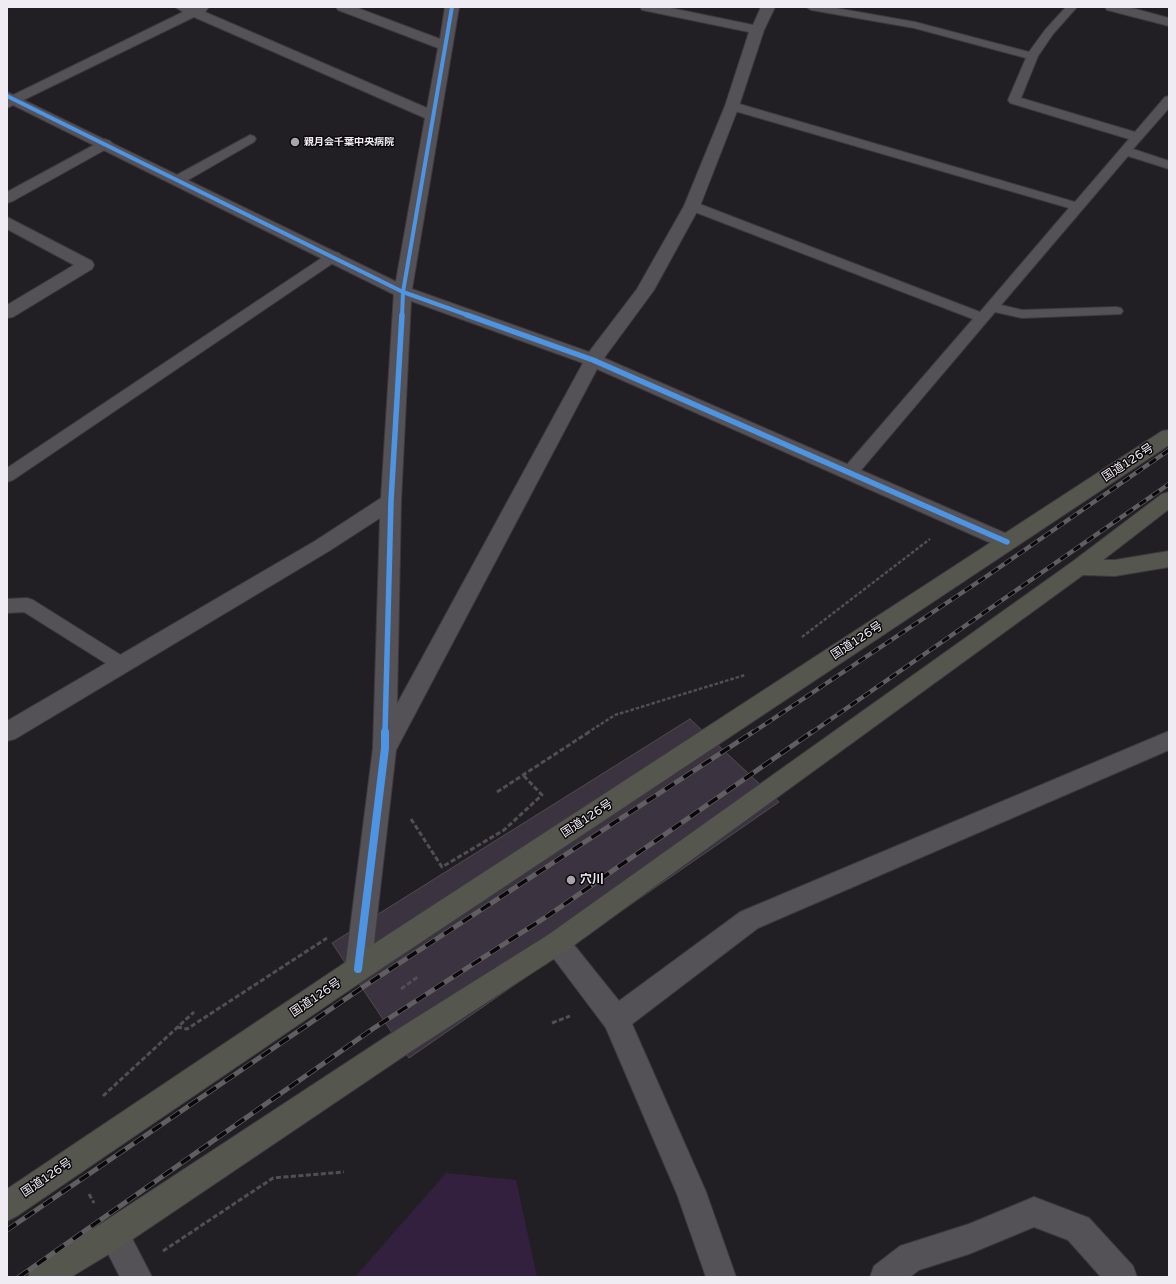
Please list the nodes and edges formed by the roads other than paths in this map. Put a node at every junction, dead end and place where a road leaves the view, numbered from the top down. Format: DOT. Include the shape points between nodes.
graph roads {
  1 [pos="343,7"];
  2 [pos="452,7"];
  3 [pos="647,7"];
  4 [pos="768,7"];
  5 [pos="811,7"];
  6 [pos="1072,7"];
  7 [pos="1112,7"];
  8 [pos="193,9"];
  9 [pos="1169,22"];
  10 [pos="757,30"];
  11 [pos="445,46"];
  12 [pos="1032,56"];
  13 [pos="10,100"];
  14 [pos="1169,100"];
  15 [pos="732,106"];
  16 [pos="432,116"];
  17 [pos="1137,137"];
  18 [pos="250,139"];
  19 [pos="105,144"];
  20 [pos="1126,150"];
  21 [pos="1169,165"];
  22 [pos="178,180"];
  23 [pos="7,198"];
  24 [pos="692,206"];
  25 [pos="1078,207"];
  26 [pos="7,222"];
  27 [pos="334,256"];
  28 [pos="403,292"];
  29 [pos="992,307"];
  30 [pos="1116,311"];
  31 [pos="7,313"];
  32 [pos="982,318"];
  33 [pos="593,360"];
  34 [pos="1169,436"];
  35 [pos="850,472"];
  36 [pos="7,476"];
  37 [pos="1169,499"];
  38 [pos="391,501"];
  39 [pos="1007,542"];
  40 [pos="1169,559"];
  41 [pos="1079,567"];
  42 [pos="7,606"];
  43 [pos="121,664"];
  44 [pos="7,732"];
  45 [pos="1169,740"];
  46 [pos="385,748"];
  47 [pos="557,943"];
  48 [pos="358,969"];
  49 [pos="616,1019"];
  50 [pos="7,1206"];
  51 [pos="113,1234"];
  52 [pos="135,1274"];
  53 [pos="43,1277"];
  54 [pos="721,1277"];
  55 [pos="886,1277"];
  56 [pos="1122,1277"];
  1 -- 11 [label="street"];
  2 -- 11 [label="street"];
  3 -- 10 [label="street"];
  4 -- 10 [label="street"];
  5 -- 12 [label="lane" via="915,25"];
  6 -- 12 [label="lane" via="1049,32"];
  7 -- 9 [label="street"];
  8 -- 13 [label="street"];
  8 -- 16 [label="street"];
  10 -- 15 [label="street"];
  11 -- 16 [label="street"];
  12 -- 17 [label="lane" via="1014,100"];
  13 -- 19 [label="street"];
  14 -- 17 [label="lane"];
  15 -- 24 [label="street"];
  15 -- 25 [label="lane"];
  16 -- 28 [label="street"];
  17 -- 20 [label="lane"];
  18 -- 22 [label="lane"];
  19 -- 22 [label="street"];
  19 -- 23 [label="street"];
  20 -- 21 [label="lane"];
  20 -- 25 [label="lane"];
  22 -- 27 [label="street"];
  24 -- 32 [label="lane"];
  24 -- 33 [label="street" via="645,290"];
  25 -- 29 [label="lane"];
  26 -- 31 [label="street" via="86,265"];
  27 -- 28 [label="street"];
  27 -- 36 [label="lane"];
  28 -- 33 [label="street"];
  28 -- 38 [label="street"];
  29 -- 30 [label="lane" via="1022,314"];
  29 -- 32 [label="lane"];
  32 -- 35 [label="lane"];
  33 -- 35 [label="street"];
  33 -- 46 [label="street"];
  34 -- 39 [label="highway, 国道126号"];
  35 -- 39 [label="street"];
  37 -- 41 [label="highway"];
  38 -- 43 [label="street" via="322,546"];
  38 -- 46 [label="street"];
  39 -- 48 [label="highway, 国道126号"];
  40 -- 41 [label="highway" via="1115,568"];
  41 -- 47 [label="highway"];
  42 -- 43 [label="lane" via="27,605"];
  43 -- 44 [label="street"];
  45 -- 49 [label="street" via="749,920"];
  46 -- 48 [label="street"];
  47 -- 49 [label="street"];
  47 -- 51 [label="highway" via="397,1045"];
  48 -- 50 [label="highway, 国道126号"];
  49 -- 54 [label="street" via="692,1192"];
  51 -- 52 [label="street"];
  51 -- 53 [label="highway"];
  55 -- 56 [label="street" via="911,1257 969,1239 1034,1212 1078,1229"];
}
